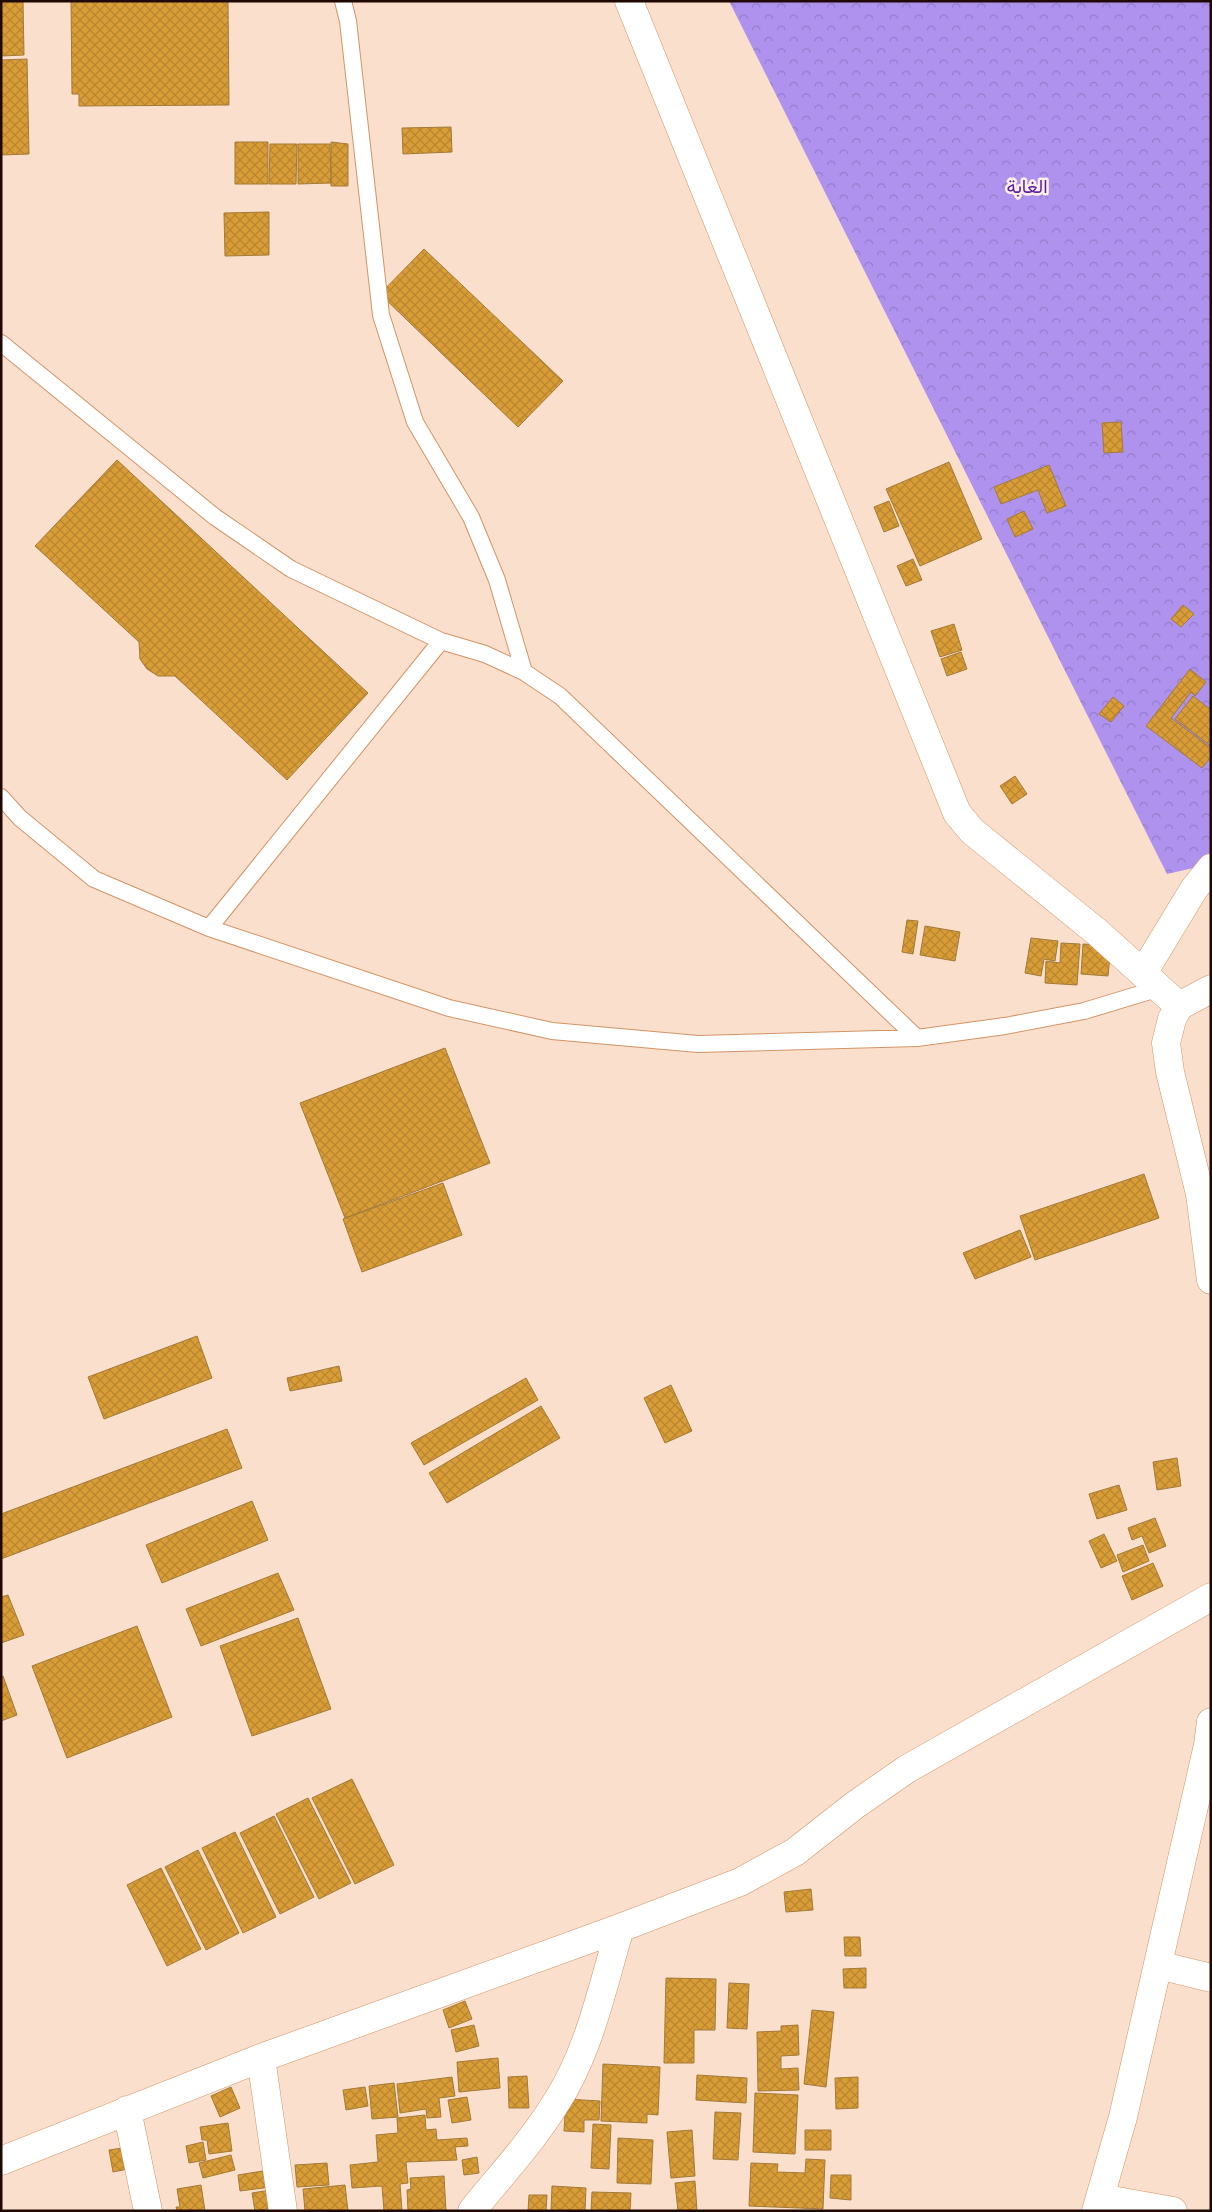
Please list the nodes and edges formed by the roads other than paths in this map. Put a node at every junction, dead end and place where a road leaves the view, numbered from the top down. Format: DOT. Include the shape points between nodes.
graph roads {
  1 [pos="343,1"];
  2 [pos="629,1"];
  3 [pos="1,343"];
  4 [pos="441,641"];
  5 [pos="524,672"];
  6 [pos="1,797"];
  7 [pos="1211,868"];
  8 [pos="209,928"];
  9 [pos="1160,989"];
  10 [pos="1211,989"];
  11 [pos="917,1038"];
  12 [pos="1211,1280"];
  13 [pos="1211,1597"];
  14 [pos="1210,1737"];
  15 [pos="620,1928"];
  16 [pos="1158,1965"];
  17 [pos="1211,1978"];
  18 [pos="261,2058"];
  19 [pos="128,2110"];
  20 [pos="1,2161"];
  21 [pos="1098,2205"];
  22 [pos="148,2211"];
  23 [pos="283,2211"];
  24 [pos="472,2211"];
  25 [pos="1173,2211"];
  1 -- 5 [label="lane" via="348,21 381,315 415,422 470,517 497,580"];
  2 -- 9 [label="street" via="957,813 972,831 1035,880"];
  3 -- 4 [label="lane" via="215,517 291,569"];
  4 -- 5 [label="lane" via="485,654"];
  4 -- 8 [label="lane"];
  5 -- 11 [label="lane" via="560,696"];
  6 -- 8 [label="lane" via="20,818 94,879"];
  7 -- 9 [label="street" via="1194,889"];
  8 -- 11 [label="lane" via="449,1008 552,1031 698,1044"];
  9 -- 10 [label="street" via="1190,998"];
  9 -- 11 [label="lane" via="1084,1011"];
  9 -- 12 [label="street" via="1172,1019 1166,1043 1170,1072 1200,1194"];
  13 -- 15 [label="street" via="908,1769 795,1852 740,1882"];
  14 -- 16 [label="street"];
  15 -- 18 [label="street"];
  15 -- 24 [label="street" via="583,2048 555,2105 520,2155"];
  16 -- 17 [label="street"];
  16 -- 21 [label="street" via="1123,2117"];
  18 -- 19 [label="street"];
  18 -- 23 [label="street"];
  19 -- 20 [label="street"];
  19 -- 22 [label="street"];
  21 -- 25 [label="street"];
}
